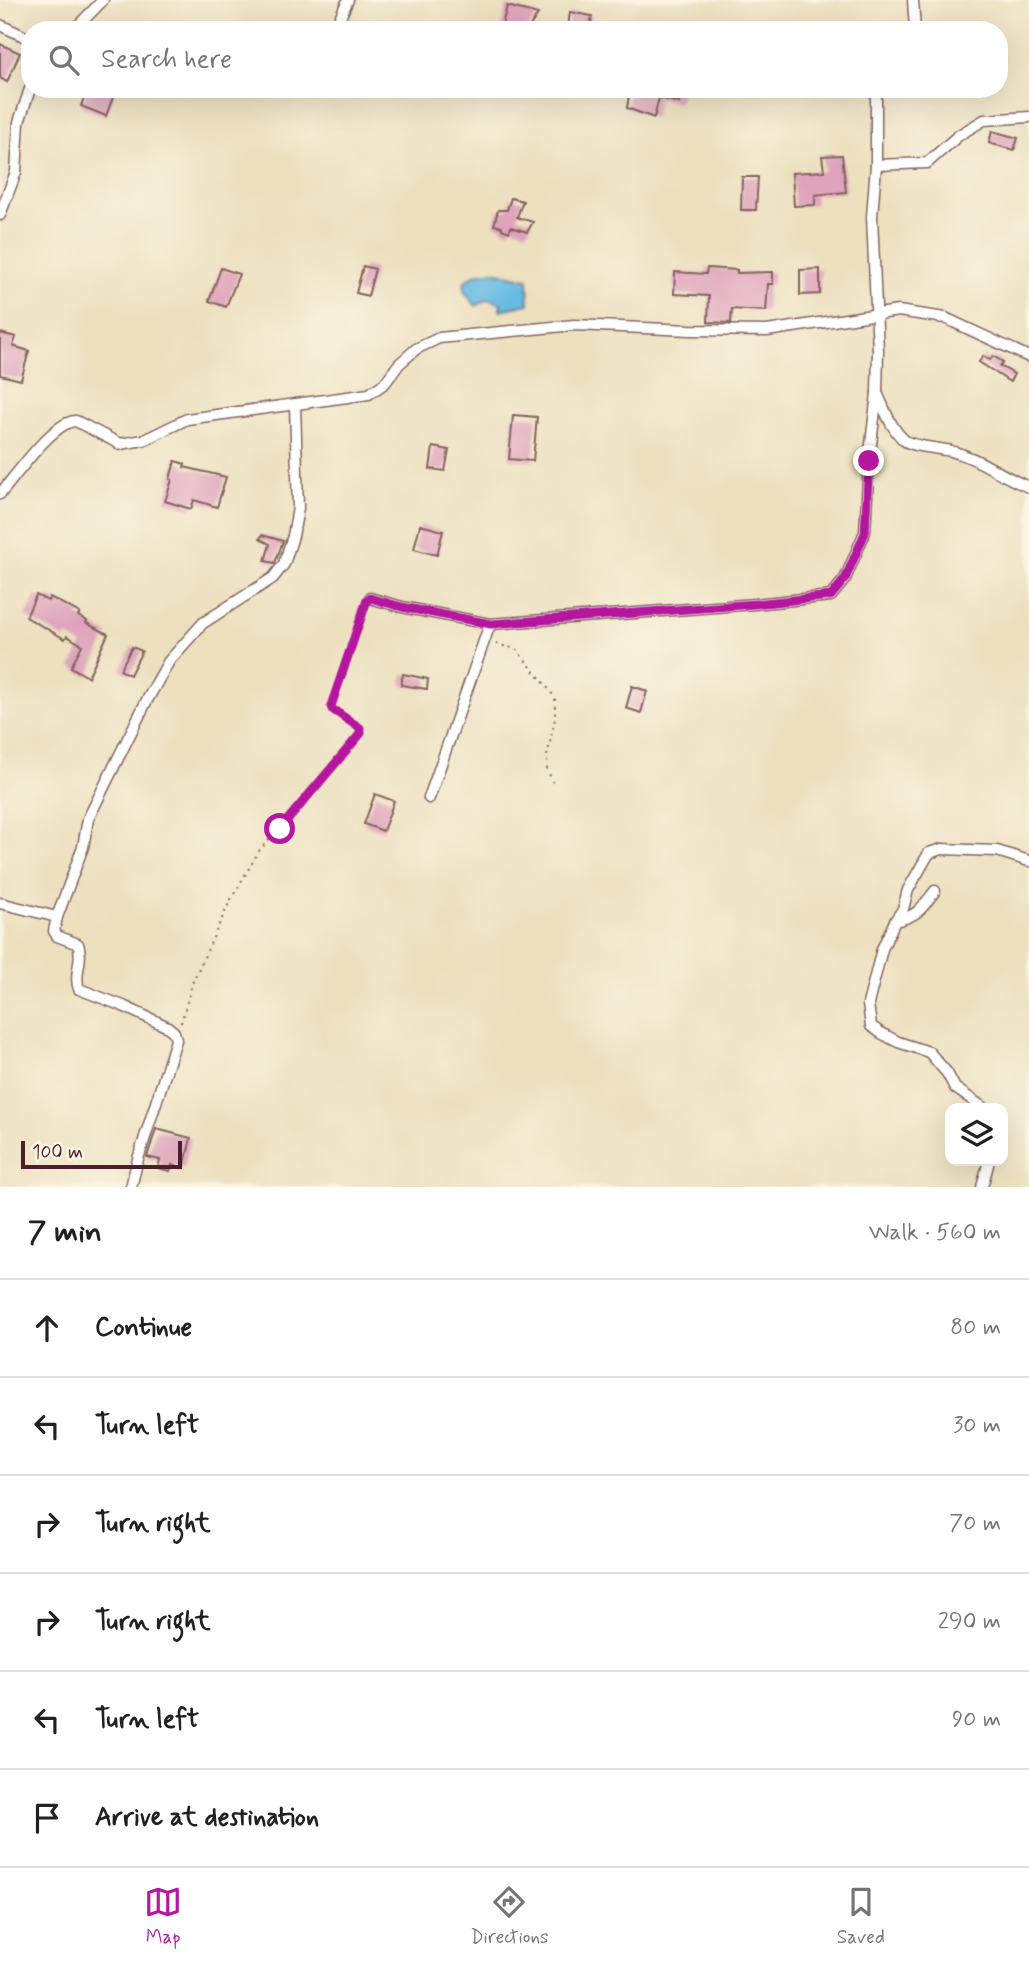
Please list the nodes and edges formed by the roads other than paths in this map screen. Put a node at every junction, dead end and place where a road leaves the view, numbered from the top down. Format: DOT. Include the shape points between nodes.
graph roads {
  1 [pos="103,0"];
  2 [pos="348,0"];
  3 [pos="913,0"];
  4 [pos="83,21"];
  5 [pos="338,21"];
  6 [pos="914,21"];
  7 [pos="0,25"];
  8 [pos="21,35"];
  9 [pos="27,98"];
  10 [pos="876,98"];
  11 [pos="1029,117"];
  12 [pos="876,164"];
  13 [pos="0,215"];
  14 [pos="875,315"];
  15 [pos="1029,357"];
  16 [pos="877,393"];
  17 [pos="295,404"];
  18 [pos="1029,487"];
  19 [pos="0,494"];
  20 [pos="370,598"];
  21 [pos="491,624"];
  22 [pos="429,798"];
  23 [pos="1029,861"];
  24 [pos="935,891"];
  25 [pos="0,904"];
  26 [pos="57,917"];
  27 [pos="895,921"];
  28 [pos="977,1103"];
  29 [pos="988,1166"];
  30 [pos="131,1187"];
  31 [pos="982,1187"];
  1 -- 4 [label="street"];
  2 -- 5 [label="street"];
  3 -- 6 [label="street"];
  7 -- 8 [label="street"];
  9 -- 13 [label="street" via="19,122 16,172"];
  10 -- 12 [label="street"];
  11 -- 12 [label="street" via="984,120 927,163"];
  12 -- 14 [label="street" via="872,216"];
  14 -- 15 [label="street" via="898,311 945,318"];
  14 -- 16 [label="street"];
  14 -- 17 [label="street" via="767,331 574,325 439,338 416,349 369,394"];
  16 -- 18 [label="street" via="892,427 907,442 972,457"];
  16 -- 21 [label="street" via="865,533 845,579 831,596"];
  17 -- 19 [label="street" via="187,419 144,440 120,444 68,421 40,445"];
  17 -- 26 [label="street" via="298,508 284,564 274,578 202,623 169,661 88,819 83,847"];
  20 -- 21 [label="street"];
  21 -- 22 [label="street"];
  23 -- 27 [label="street" via="997,851 942,849 929,853"];
  24 -- 27 [label="street" via="919,913"];
  25 -- 26 [label="street"];
  26 -- 30 [label="street" via="57,936 78,944 82,954 76,979 79,989 174,1032 176,1040"];
  27 -- 28 [label="street" via="882,949 868,1004 871,1026 898,1042 929,1052 955,1088"];
  29 -- 31 [label="street"];
}
